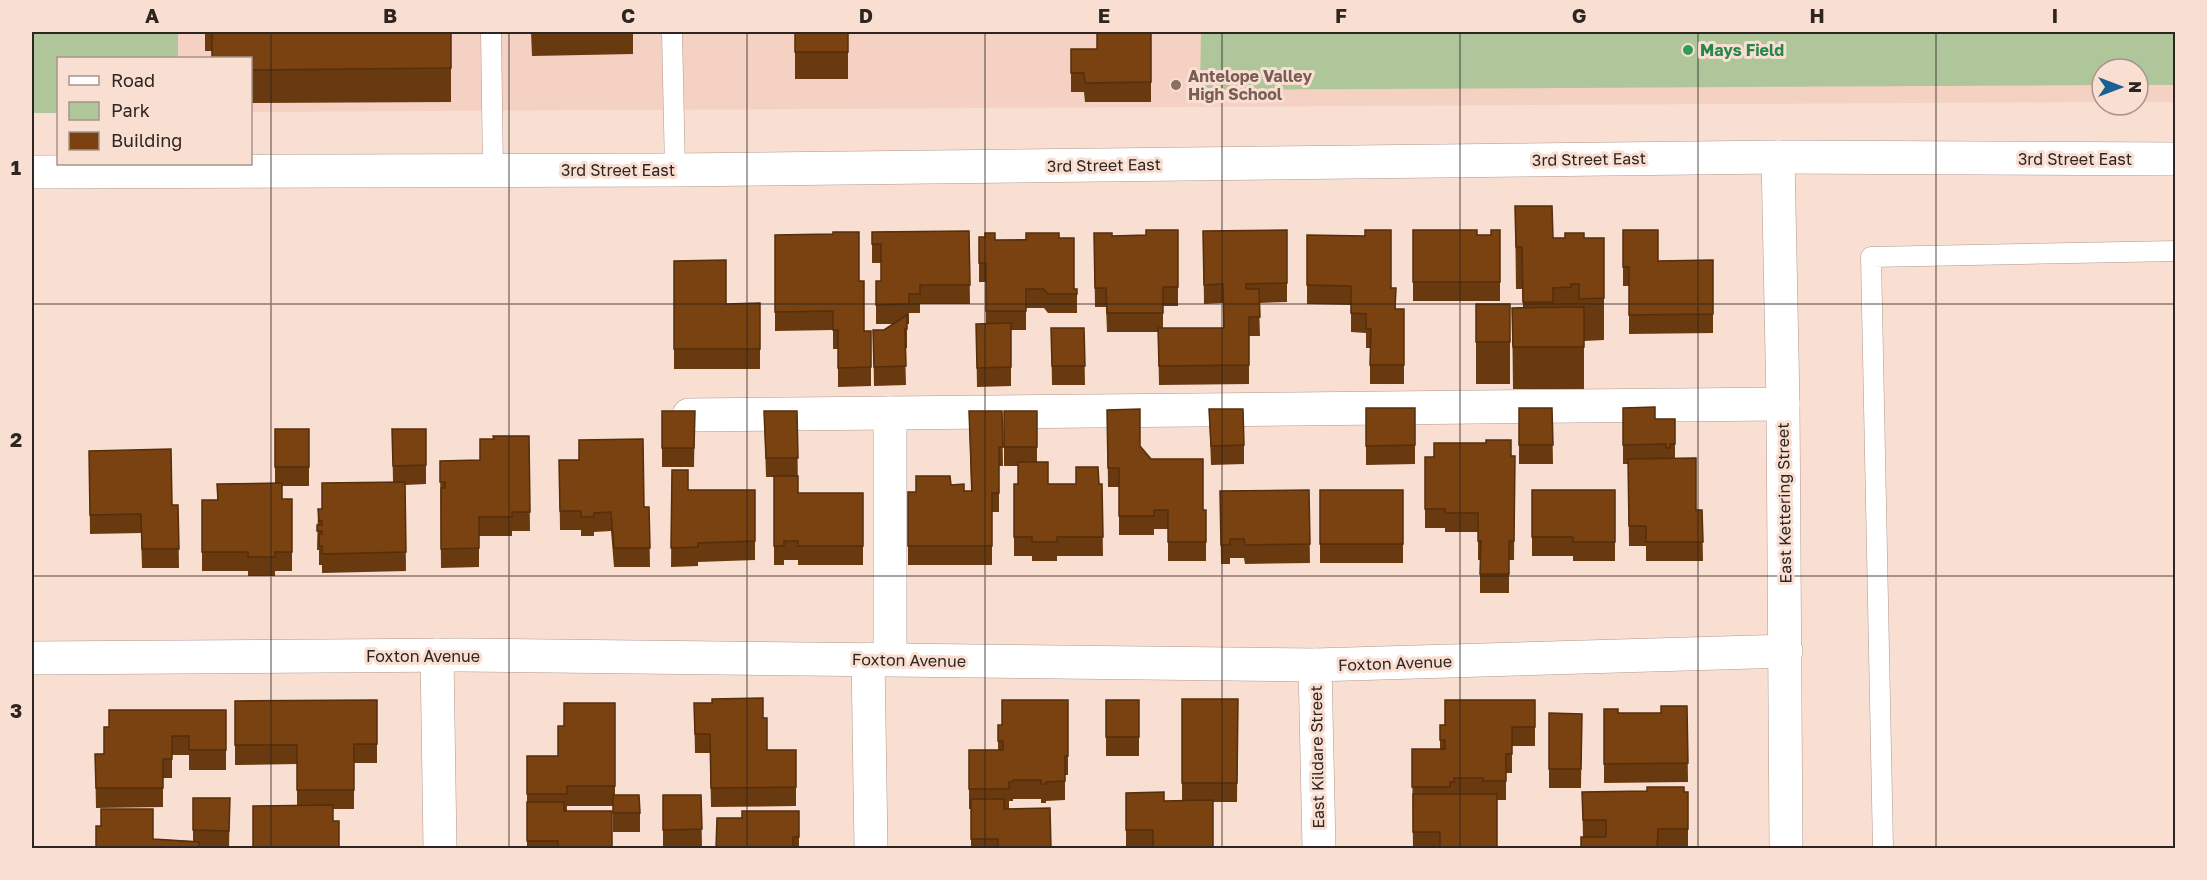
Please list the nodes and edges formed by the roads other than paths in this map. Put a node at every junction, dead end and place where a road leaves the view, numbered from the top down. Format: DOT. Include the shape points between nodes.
graph roads {
  1 [pos="491,32"];
  2 [pos="672,32"];
  3 [pos="1778,157"];
  4 [pos="2175,159"];
  5 [pos="492,170"];
  6 [pos="675,170"];
  7 [pos="32,172"];
  8 [pos="2175,251"];
  9 [pos="1783,404"];
  10 [pos="890,413"];
  11 [pos="689,415"];
  12 [pos="1786,651"];
  13 [pos="437,655"];
  14 [pos="32,658"];
  15 [pos="879,659"];
  16 [pos="1315,665"];
  17 [pos="440,849"];
  18 [pos="871,849"];
  19 [pos="1318,849"];
  20 [pos="1786,849"];
  21 [pos="1883,849"];
  1 -- 5 [label="lane"];
  2 -- 6 [label="lane"];
  3 -- 4 [label="street, 3rd Street East"];
  3 -- 6 [label="street, 3rd Street East"];
  3 -- 9 [label="street, East Kettering Street"];
  5 -- 6 [label="street, 3rd Street East"];
  5 -- 7 [label="street, 3rd Street East"];
  8 -- 21 [label="lane" via="1871,257"];
  9 -- 10 [label="street"];
  9 -- 12 [label="street, East Kettering Street"];
  10 -- 11 [label="street"];
  10 -- 15 [label="street"];
  12 -- 16 [label="street, Foxton Avenue"];
  12 -- 20 [label="street, East Kettering Street"];
  13 -- 14 [label="street, Foxton Avenue"];
  13 -- 15 [label="street, Foxton Avenue"];
  13 -- 17 [label="street"];
  15 -- 16 [label="street, Foxton Avenue"];
  15 -- 18 [label="street"];
  16 -- 19 [label="street, East Kildare Street"];
}
